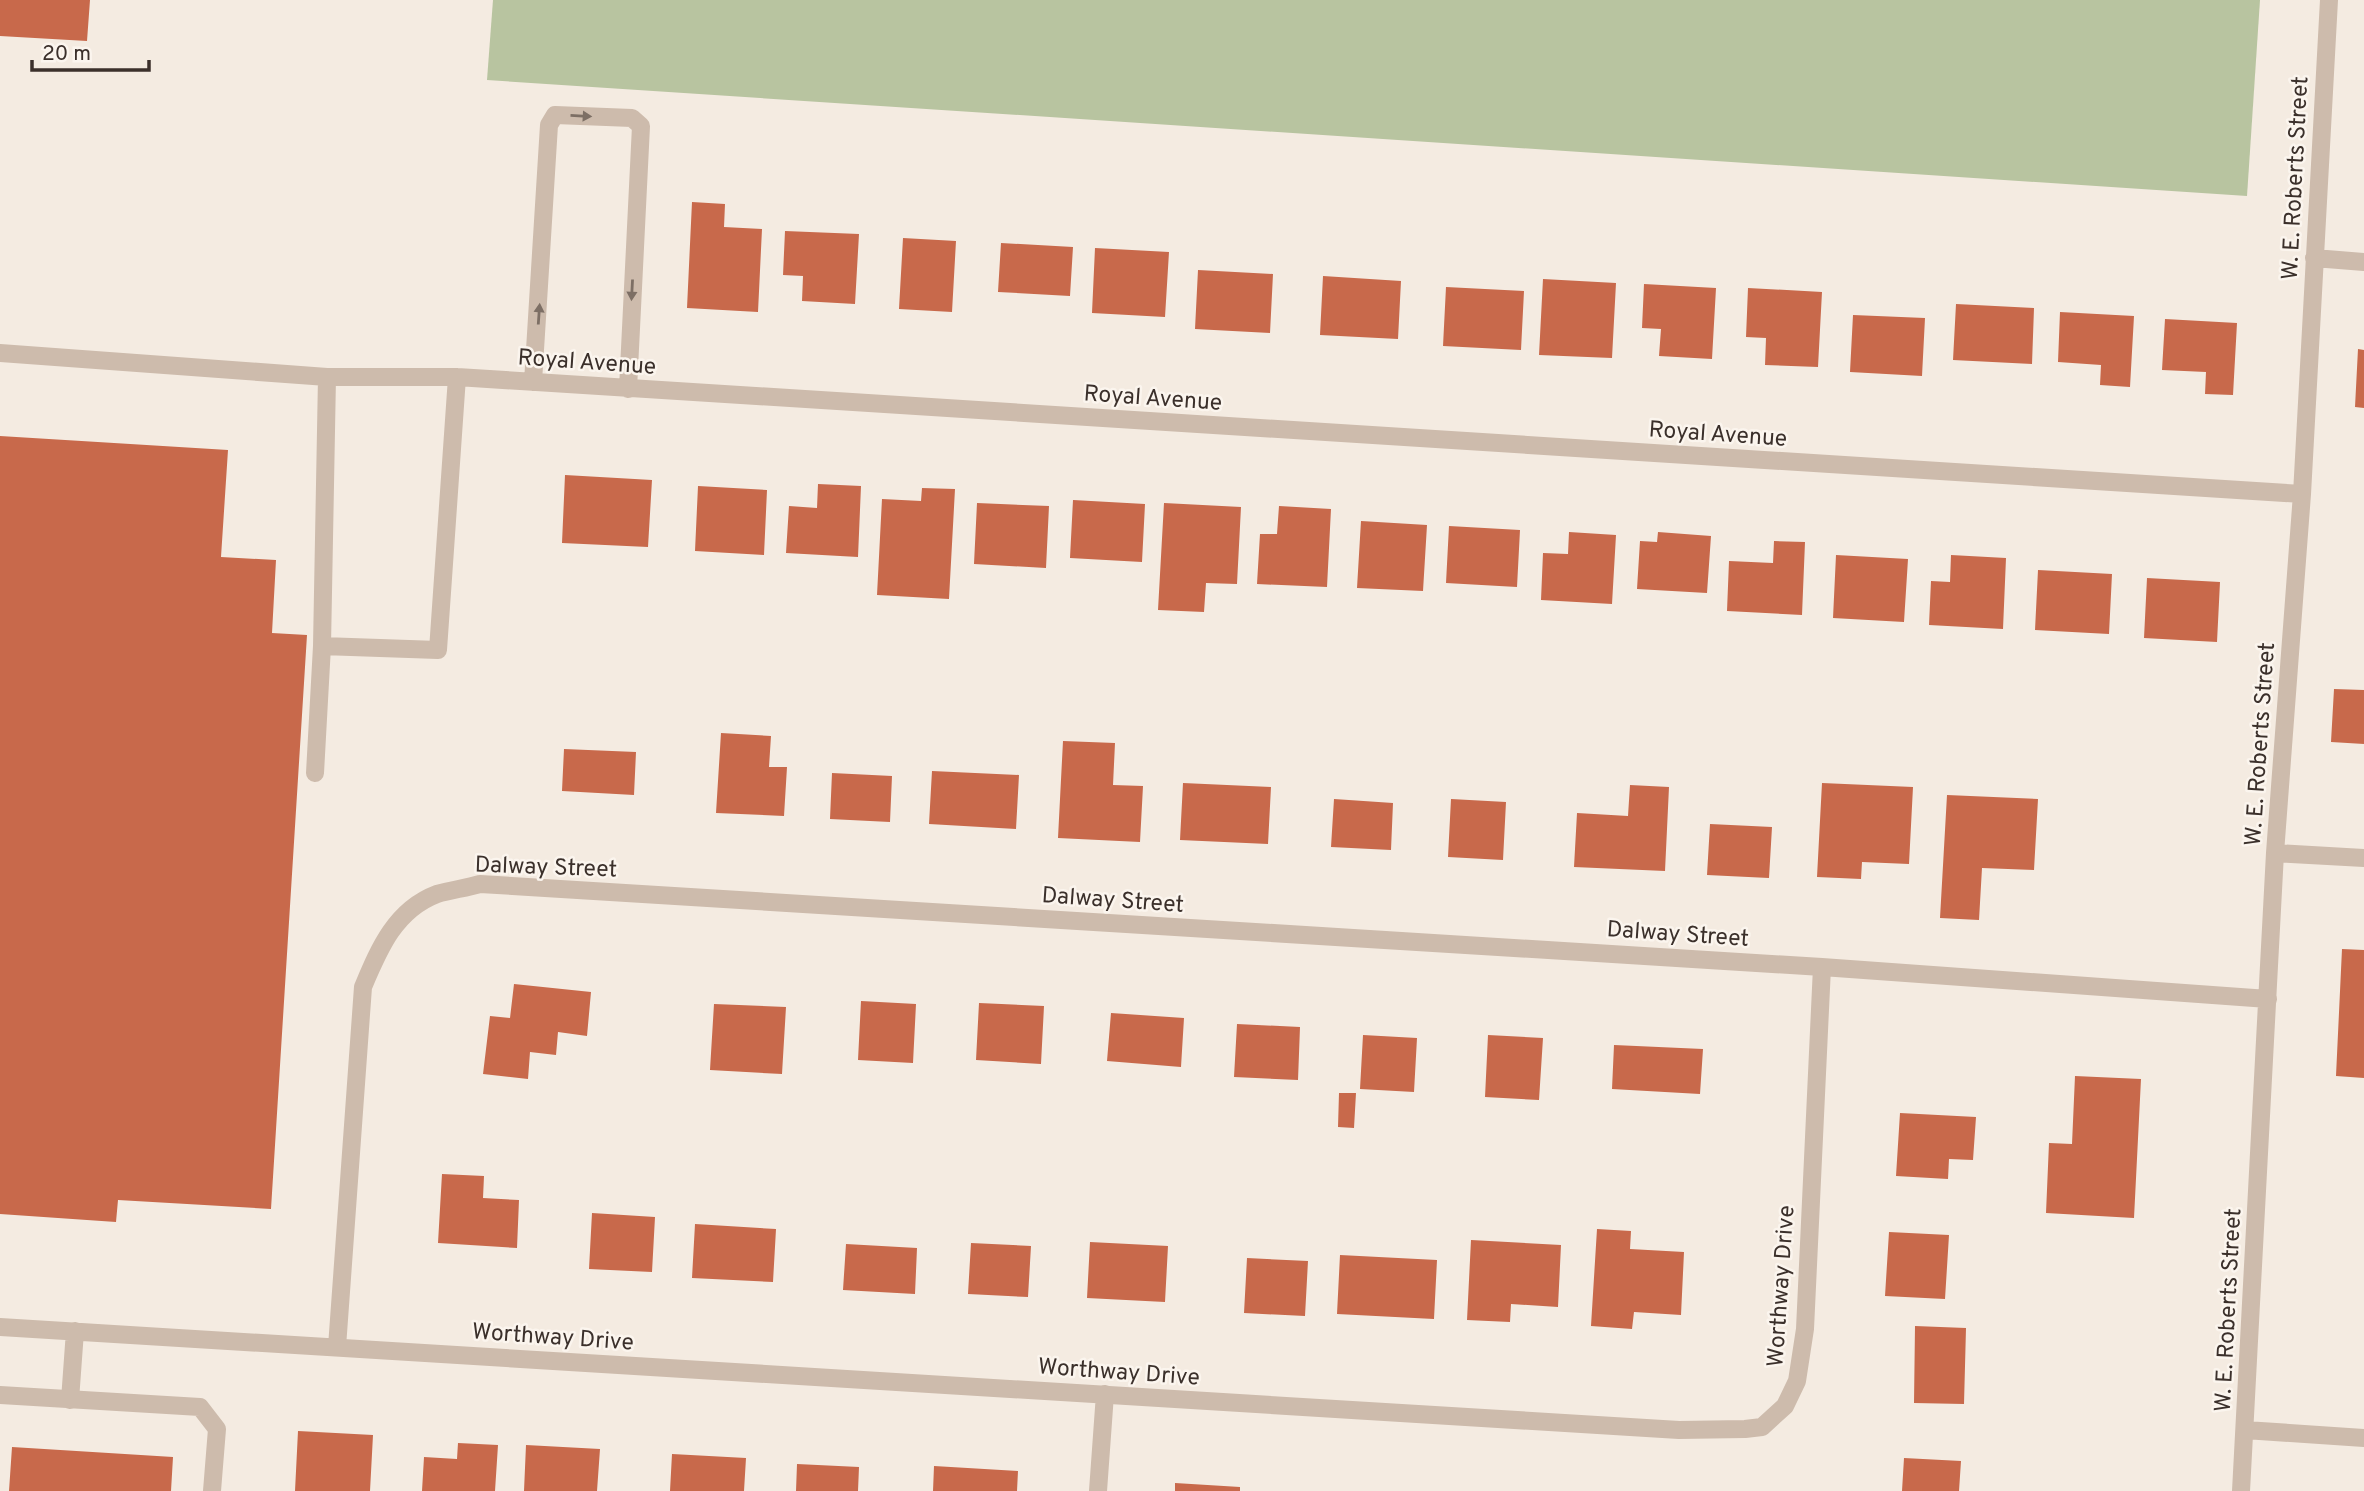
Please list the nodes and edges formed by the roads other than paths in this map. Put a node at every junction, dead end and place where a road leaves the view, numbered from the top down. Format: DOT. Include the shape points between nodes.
graph roads {
  1 [pos="2329,0"];
  2 [pos="2314,258"];
  3 [pos="2364,262"];
  4 [pos="0,353"];
  5 [pos="327,377"];
  6 [pos="457,377"];
  7 [pos="533,382"];
  8 [pos="628,389"];
  9 [pos="2302,494"];
  10 [pos="323,646"];
  11 [pos="315,773"];
  12 [pos="2275,853"];
  13 [pos="2364,858"];
  14 [pos="1822,967"];
  15 [pos="2269,999"];
  16 [pos="0,1327"];
  17 [pos="75,1331"];
  18 [pos="337,1347"];
  19 [pos="1105,1394"];
  20 [pos="0,1395"];
  21 [pos="70,1399"];
  22 [pos="2245,1430"];
  23 [pos="2364,1438"];
  24 [pos="212,1491"];
  25 [pos="1098,1491"];
  26 [pos="2241,1491"];
  1 -- 2 [label="street, W. E. Roberts Street"];
  2 -- 3 [label="street"];
  2 -- 9 [label="street, W. E. Roberts Street"];
  4 -- 5 [label="street, Royal Avenue"];
  5 -- 6 [label="street, Royal Avenue"];
  5 -- 10 [label="street"];
  6 -- 7 [label="street, Royal Avenue"];
  6 -- 10 [label="street" via="438,650"];
  7 -- 8 [label="street, Royal Avenue"];
  7 -- 8 [label="street, one-way" via="549,125 555,115 632,118 641,126"];
  8 -- 9 [label="street, Royal Avenue"];
  9 -- 12 [label="street, W. E. Roberts Street"];
  10 -- 11 [label="street"];
  12 -- 13 [label="street"];
  12 -- 15 [label="street, W. E. Roberts Street"];
  14 -- 15 [label="street, Dalway Street"];
  14 -- 18 [label="street, Dalway Street" via="480,884 436,895 408,910 380,946 363,987"];
  14 -- 19 [label="street, Worthway Drive" via="1805,1329 1797,1381 1785,1406 1762,1427 1679,1430"];
  15 -- 22 [label="street, W. E. Roberts Street"];
  16 -- 17 [label="street, Worthway Drive"];
  17 -- 18 [label="street, Worthway Drive"];
  17 -- 21 [label="street"];
  18 -- 19 [label="street, Worthway Drive"];
  19 -- 25 [label="street"];
  20 -- 21 [label="street"];
  21 -- 24 [label="street" via="200,1407 217,1429"];
  22 -- 23 [label="street"];
  22 -- 26 [label="street, W. E. Roberts Street"];
}
